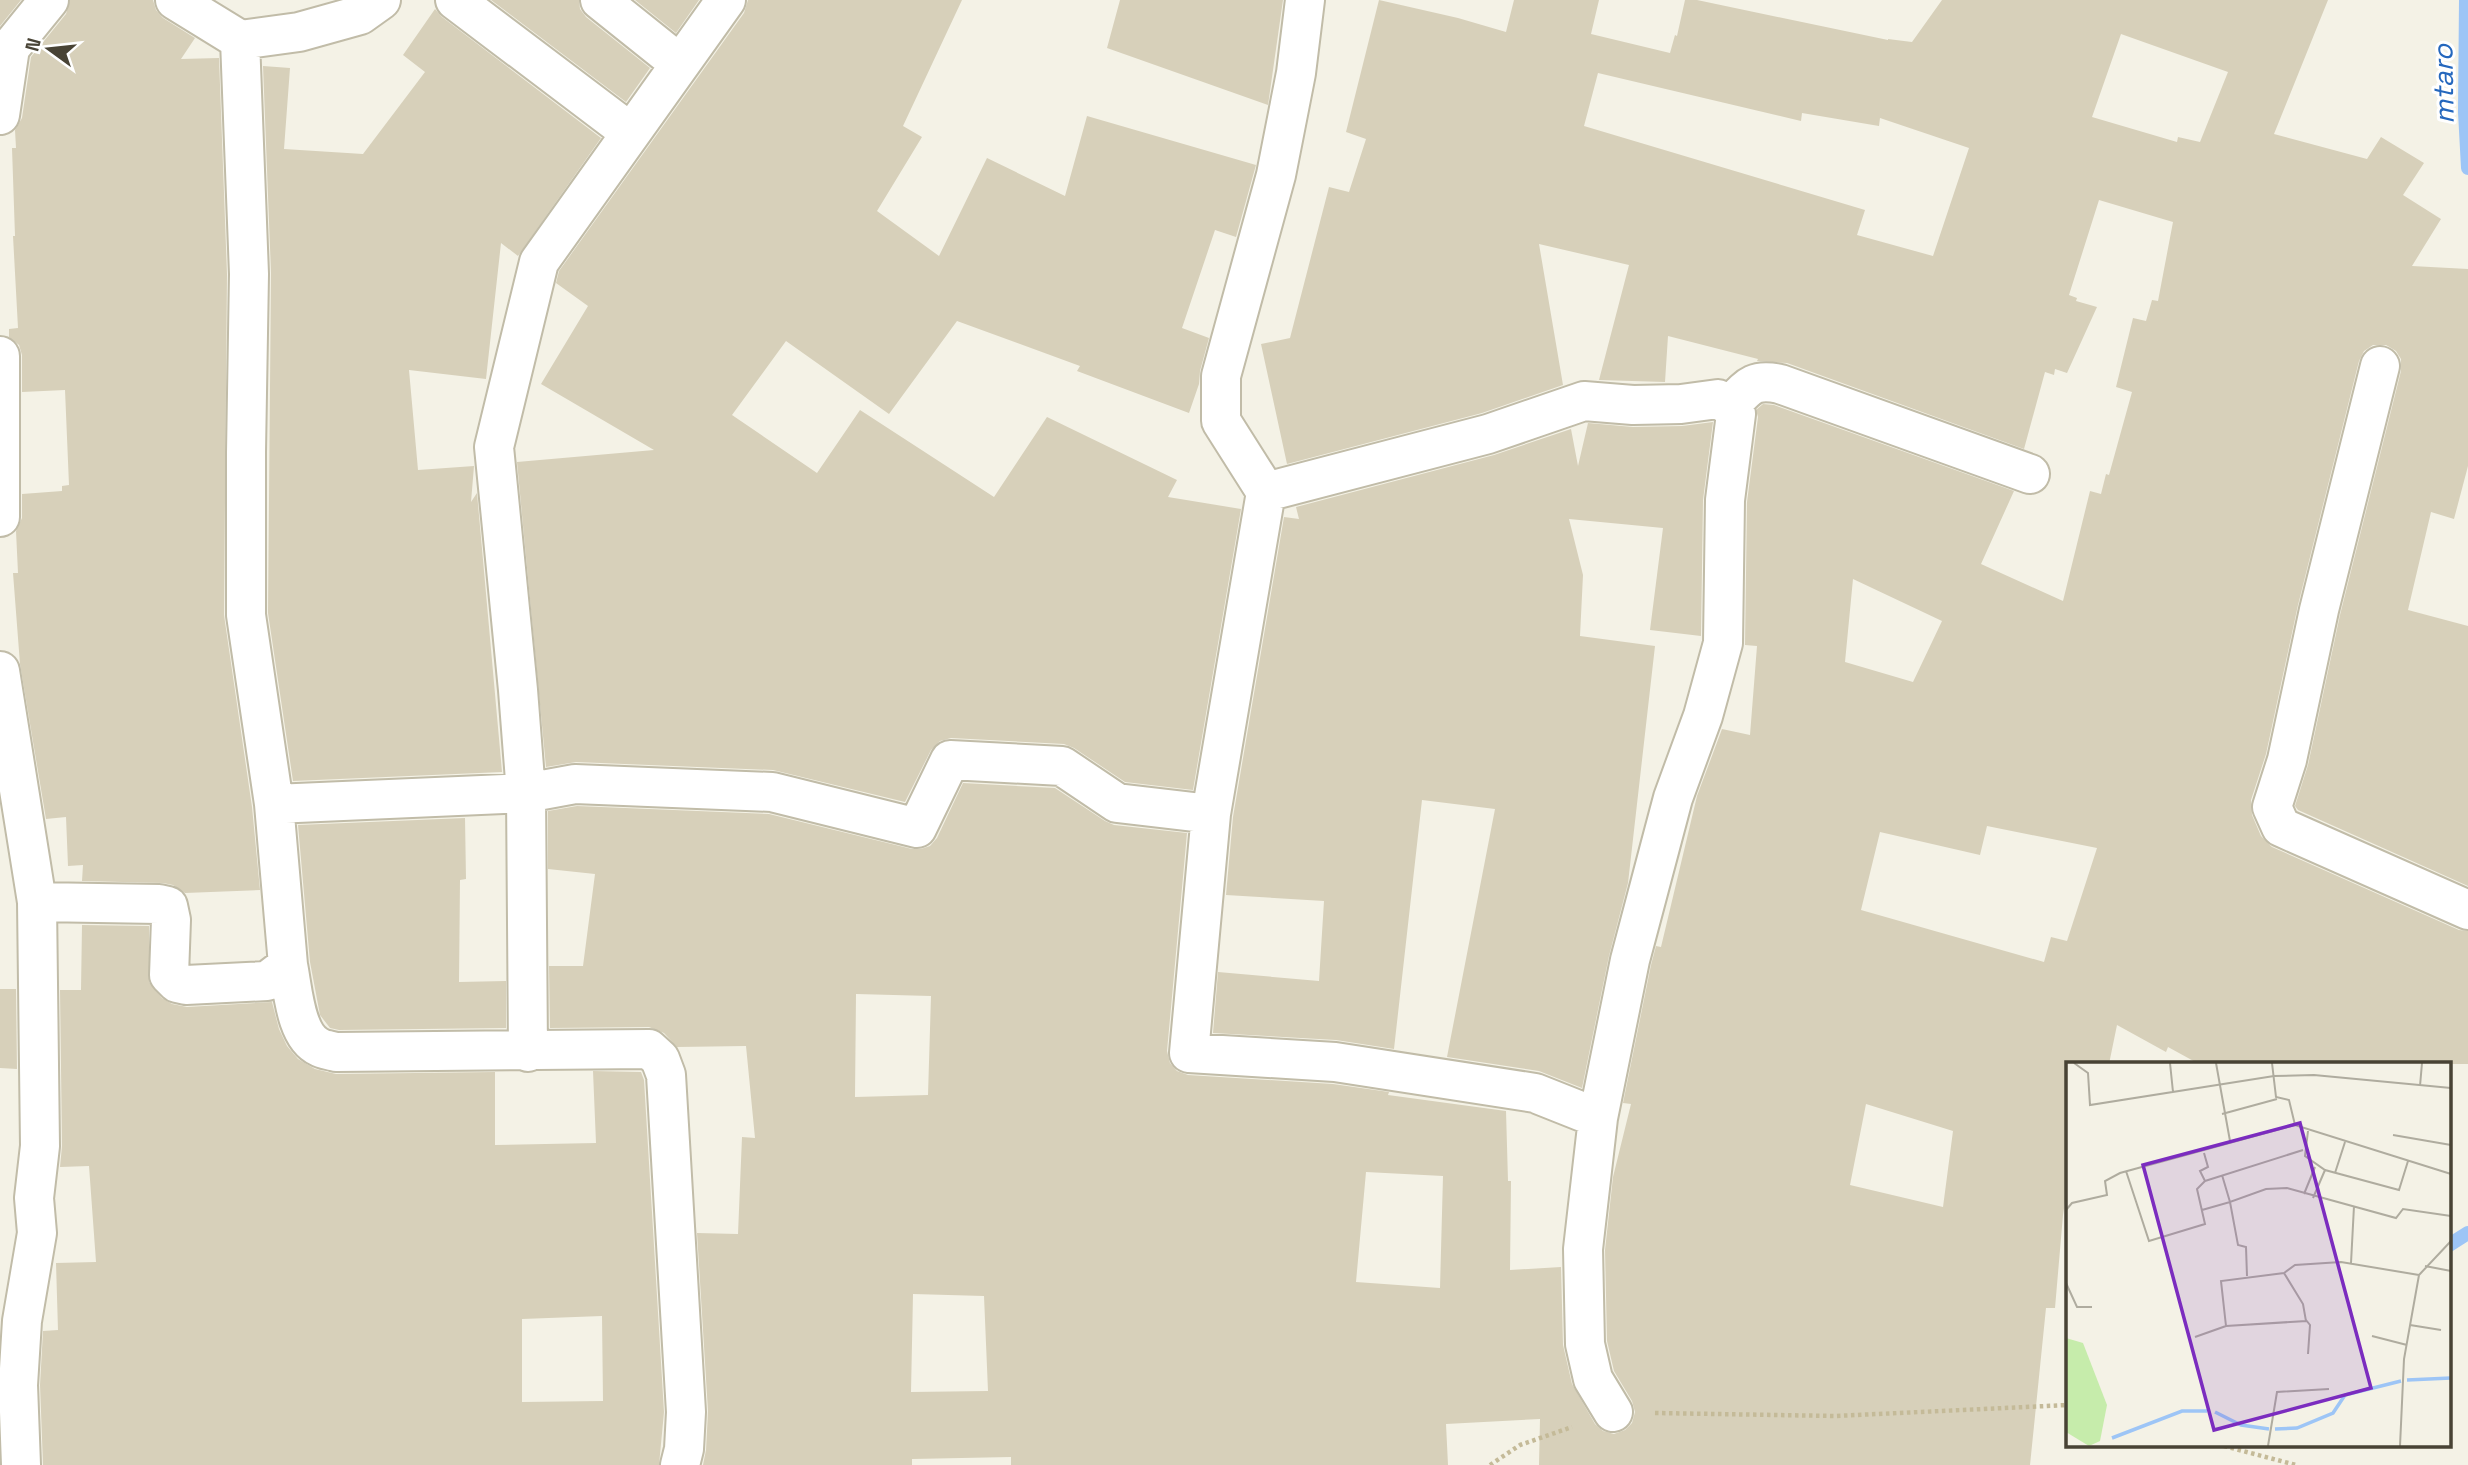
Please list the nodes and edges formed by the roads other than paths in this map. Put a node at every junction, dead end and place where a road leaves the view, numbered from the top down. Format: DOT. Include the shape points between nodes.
graph roads {
  1 [pos="49,0"];
  2 [pos="175,0"];
  3 [pos="381,0"];
  4 [pos="455,0"];
  5 [pos="600,0"];
  6 [pos="726,0"];
  7 [pos="1305,0"];
  8 [pos="240,40"];
  9 [pos="5,47"];
  10 [pos="680,64"];
  11 [pos="0,115"];
  12 [pos="631,132"];
  13 [pos="0,356"];
  14 [pos="2380,366"];
  15 [pos="1730,405"];
  16 [pos="2030,474"];
  17 [pos="1266,492"];
  18 [pos="0,517"];
  19 [pos="0,671"];
  20 [pos="526,793"];
  21 [pos="274,804"];
  22 [pos="1211,814"];
  23 [pos="37,902"];
  24 [pos="2468,910"];
  25 [pos="288,965"];
  26 [pos="528,1052"];
  27 [pos="1598,1118"];
  28 [pos="1613,1412"];
  29 [pos="21,1465"];
  30 [pos="680,1465"];
  1 -- 9 [label="street"];
  2 -- 8 [label="street"];
  3 -- 8 [label="street" via="359,15 311,29"];
  4 -- 12 [label="street"];
  5 -- 10 [label="street"];
  6 -- 10 [label="street"];
  7 -- 17 [label="street" via="1276,175 1221,376 1221,421"];
  8 -- 21 [label="street" via="249,274 246,615"];
  9 -- 11 [label="street"];
  10 -- 12 [label="street"];
  12 -- 20 [label="street" via="538,262 494,447"];
  13 -- 18 [label="street"];
  14 -- 24 [label="street" via="2273,807 2281,827"];
  15 -- 16 [label="street" via="1750,385 1773,382"];
  15 -- 17 [label="street" via="1718,399 1633,405 1584,401 1488,433"];
  15 -- 27 [label="street" via="1736,414 1725,500 1723,643 1673,798 1637,933"];
  17 -- 22 [label="street"];
  19 -- 23 [label="street"];
  20 -- 21 [label="street"];
  20 -- 22 [label="street" via="575,784 772,792 917,828 950,760 1062,766 1117,803"];
  20 -- 26 [label="street"];
  21 -- 25 [label="street"];
  22 -- 27 [label="street" via="1189,1053 1335,1062 1535,1093"];
  23 -- 25 [label="street" via="168,906 169,975 177,983 267,981"];
  23 -- 29 [label="street" via="40,1146 34,1198 37,1233 21,1334"];
  25 -- 26 [label="street" via="300,1026 318,1047 336,1052"];
  26 -- 30 [label="street" via="649,1049 660,1059 666,1075 686,1412"];
  27 -- 28 [label="street" via="1583,1248 1585,1344 1593,1379"];
}
